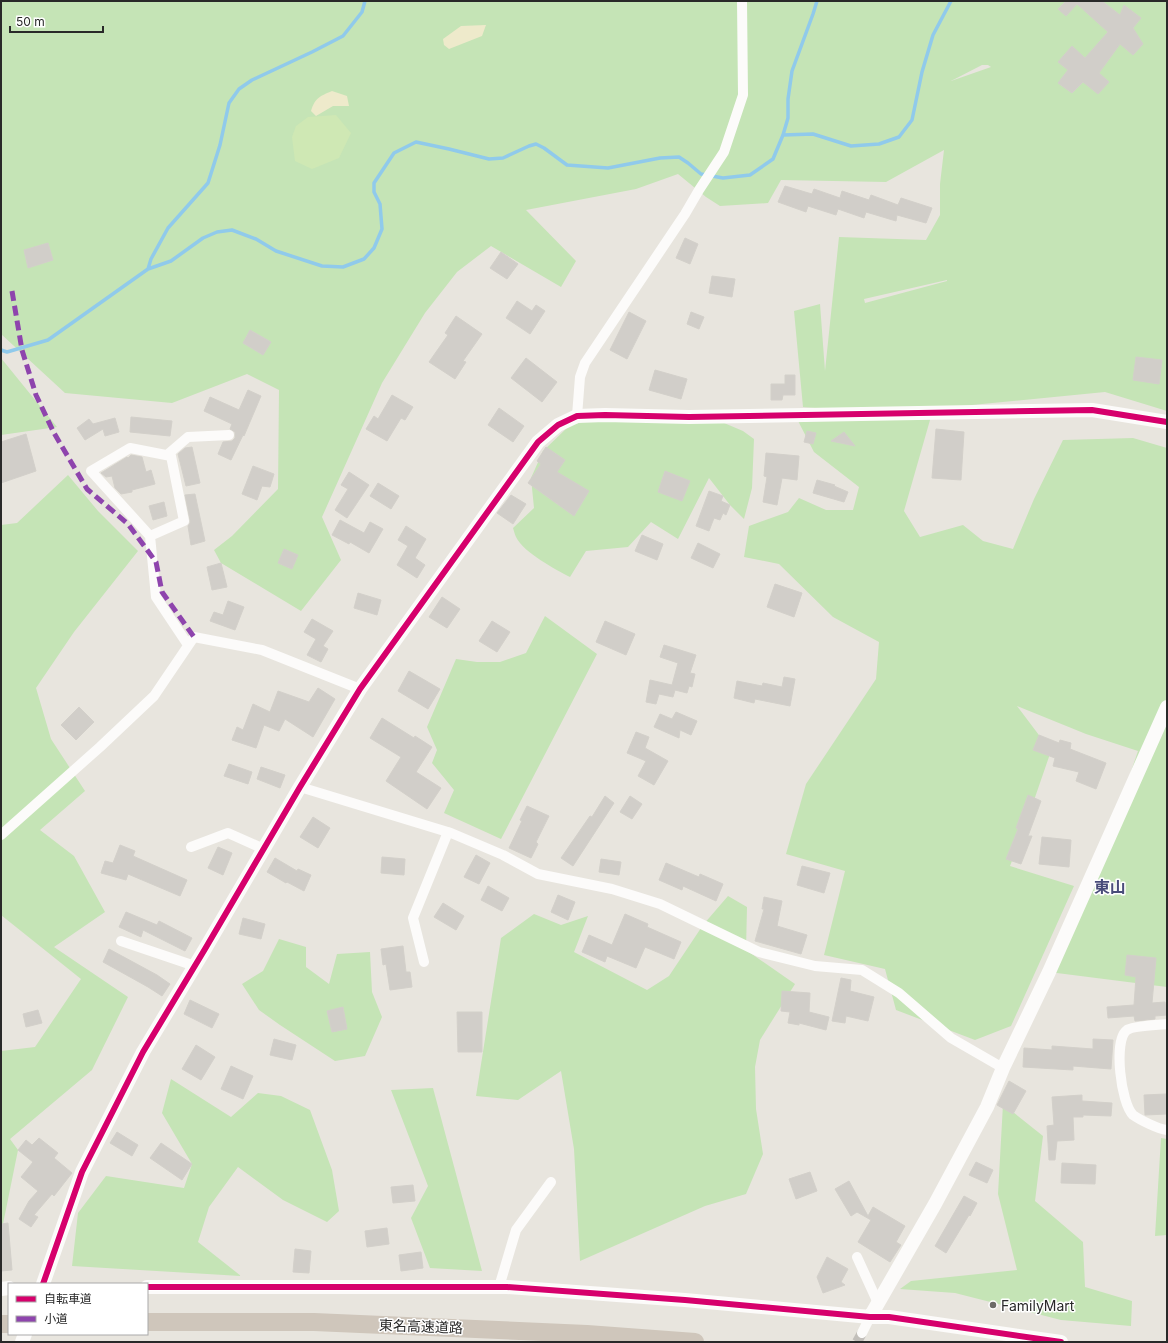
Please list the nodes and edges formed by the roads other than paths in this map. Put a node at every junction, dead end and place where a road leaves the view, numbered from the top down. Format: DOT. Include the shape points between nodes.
graph roads {
  1 [pos="742,1"];
  2 [pos="577,416"];
  3 [pos="1167,422"];
  4 [pos="229,435"];
  5 [pos="167,455"];
  6 [pos="150,536"];
  7 [pos="188,645"];
  8 [pos="360,689"];
  9 [pos="1167,707"];
  10 [pos="300,787"];
  11 [pos="448,832"];
  12 [pos="1,835"];
  13 [pos="191,848"];
  14 [pos="264,849"];
  15 [pos="120,941"];
  16 [pos="424,962"];
  17 [pos="195,966"];
  18 [pos="1167,1024"];
  19 [pos="1003,1068"];
  20 [pos="1167,1130"];
  21 [pos="551,1182"];
  22 [pos="857,1257"];
  23 [pos="43,1283"];
  24 [pos="148,1287"];
  25 [pos="499,1287"];
  26 [pos="878,1302"];
  27 [pos="870,1317"];
  28 [pos="148,1322"];
  29 [pos="862,1333"];
  30 [pos="695,1342"];
  31 [pos="1060,1342"];
  1 -- 2 [label="street" via="743,94 724,152 585,363 580,377"];
  2 -- 3 [label="street" via="689,417 1092,410"];
  2 -- 8 [label="street" via="558,425 538,442"];
  4 -- 5 [label="street" via="188,437"];
  5 -- 6 [label="street" via="171,456 184,521"];
  5 -- 6 [label="street" via="130,448 91,471"];
  6 -- 7 [label="street" via="156,597"];
  7 -- 8 [label="street" via="194,637 262,650"];
  7 -- 12 [label="street" via="154,696"];
  8 -- 10 [label="street"];
  9 -- 19 [label="street" via="1049,972"];
  10 -- 11 [label="street"];
  10 -- 14 [label="street"];
  11 -- 16 [label="street" via="413,918"];
  11 -- 19 [label="street" via="538,874 612,889 660,904 759,952 815,966 862,970 899,993 951,1038"];
  13 -- 14 [label="street" via="228,833"];
  14 -- 17 [label="street"];
  15 -- 17 [label="street"];
  17 -- 23 [label="street" via="143,1052 82,1172"];
  18 -- 20 [label="street" via="1129,1028 1121,1041 1119,1070 1127,1104 1133,1114"];
  19 -- 26 [label="street" via="986,1107 935,1204"];
  21 -- 25 [label="street" via="516,1230"];
  22 -- 26 [label="street"];
  24 -- 25 [label="street"];
  25 -- 27 [label="street" via="685,1300"];
  26 -- 27 [label="street"];
  27 -- 29 [label="street"];
  27 -- 31 [label="street" via="889,1317"];
  28 -- 30 [label="highway, 東名高速道路" via="314,1322 587,1334"];
}
